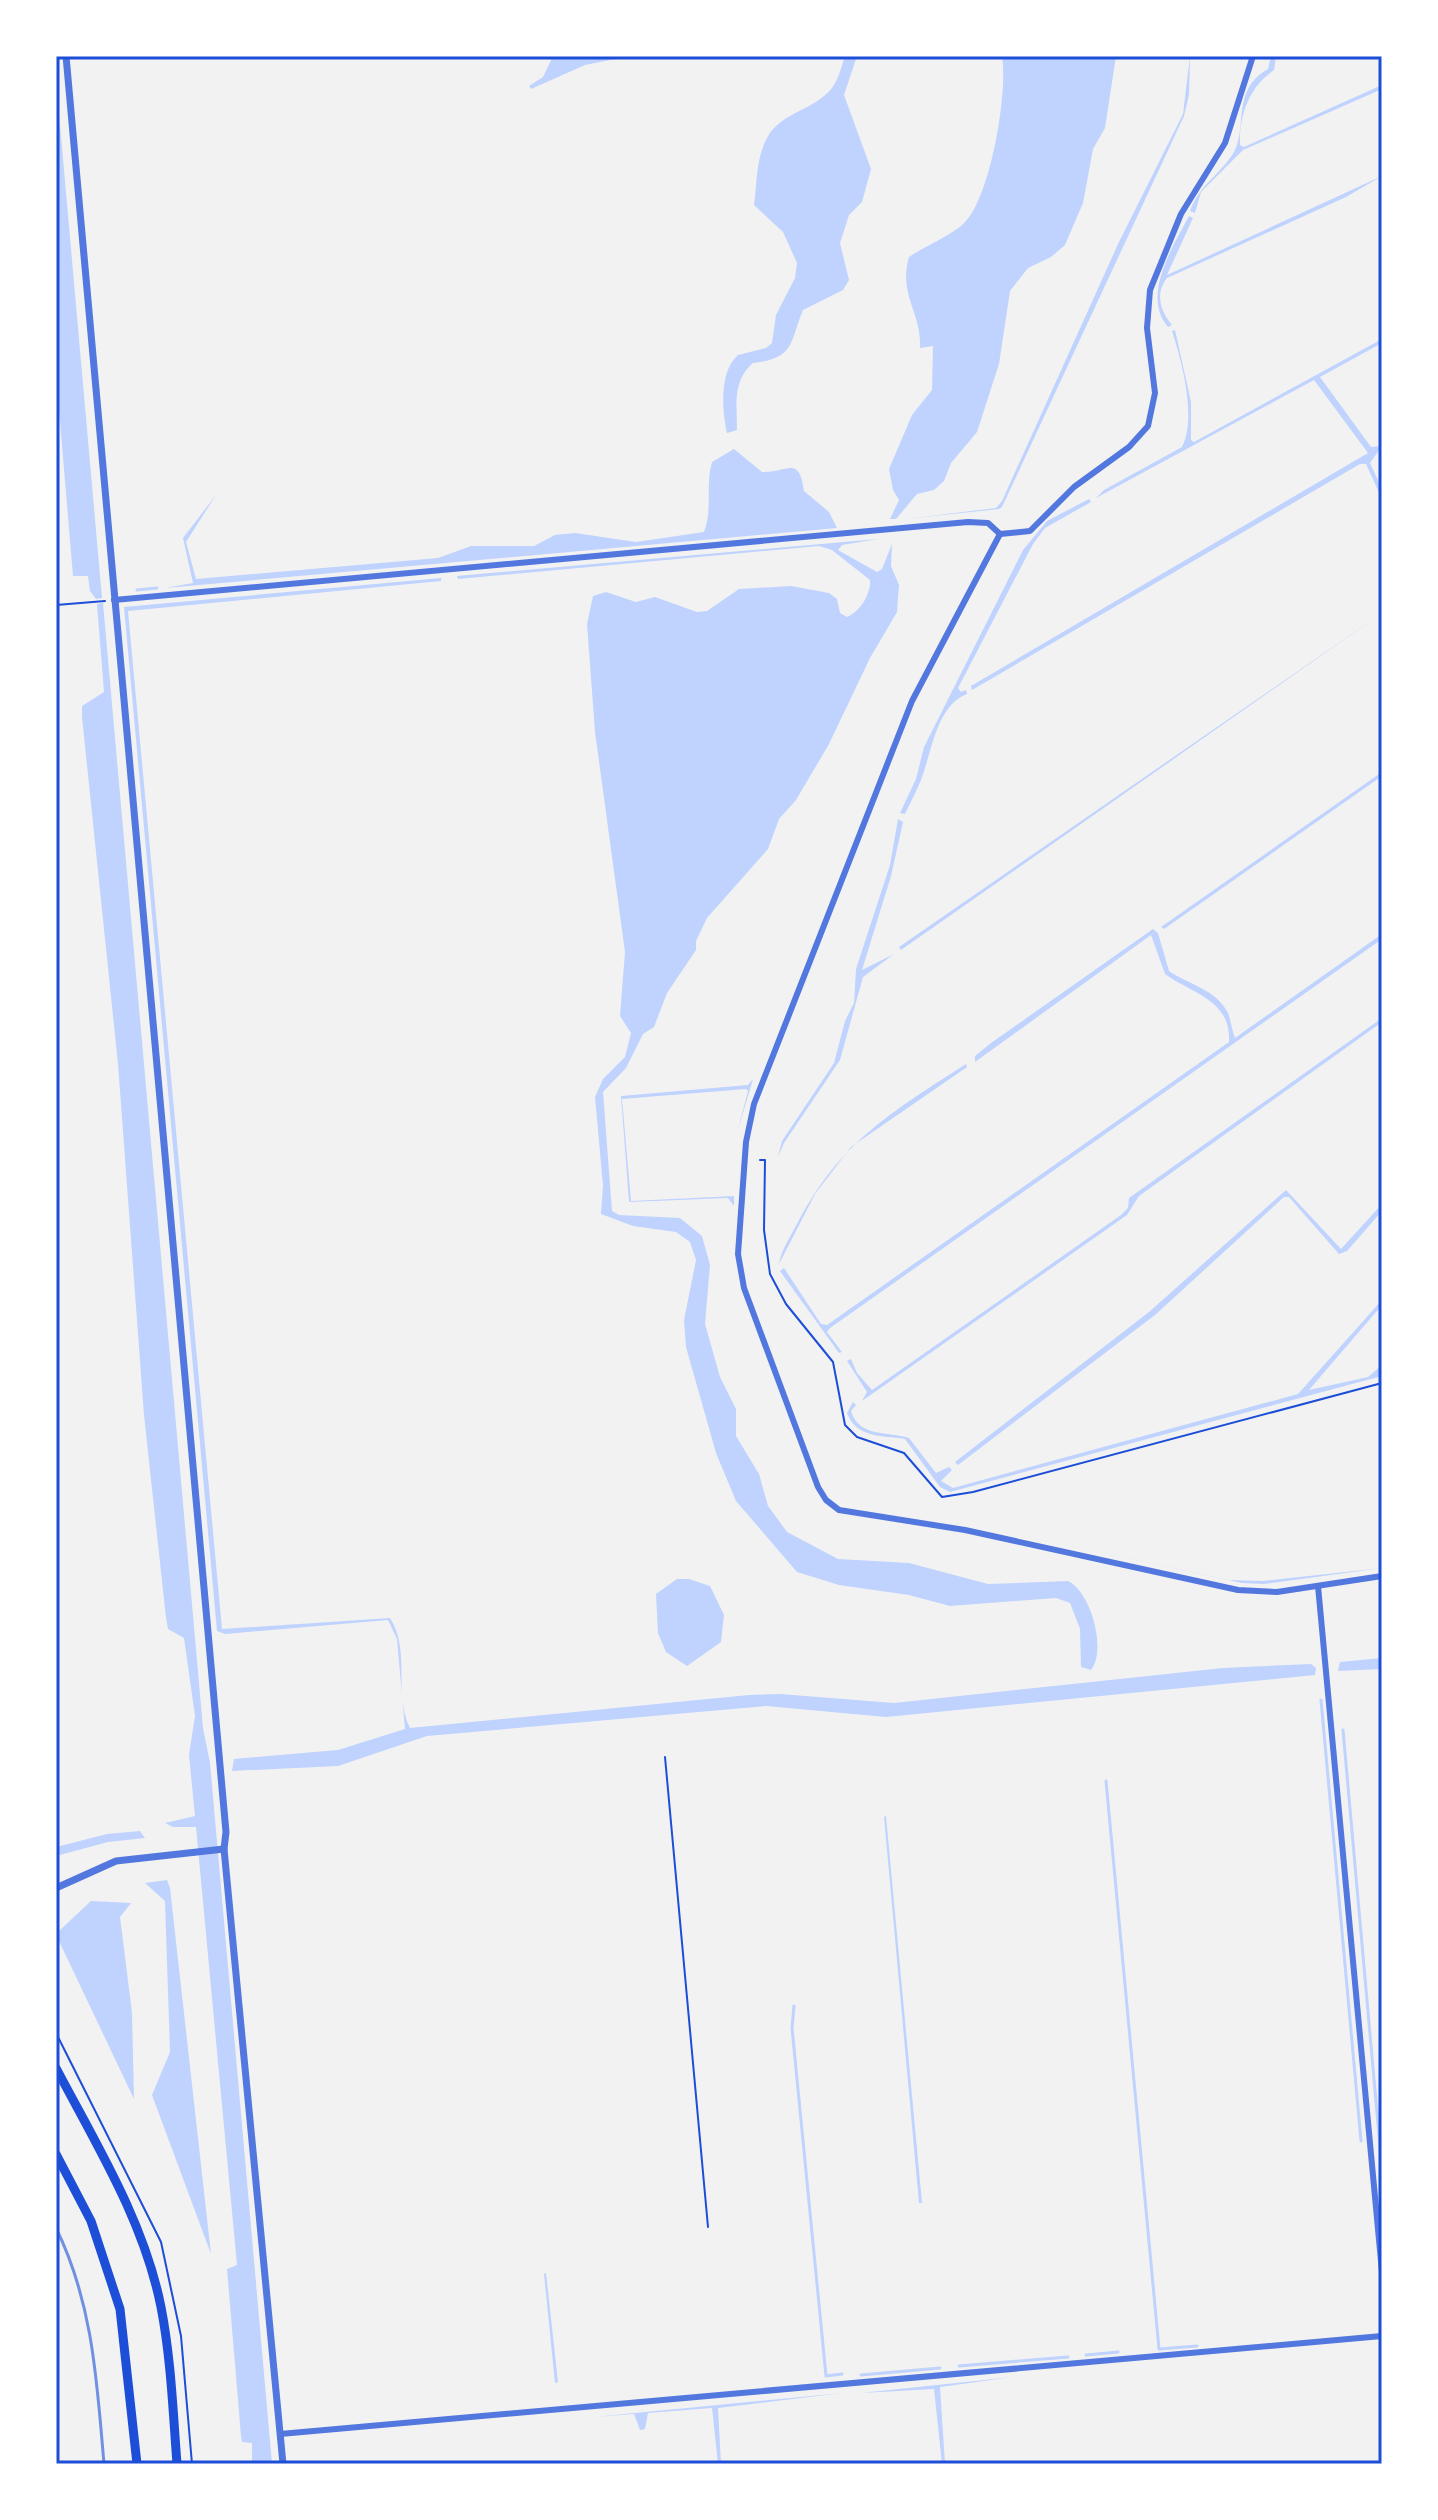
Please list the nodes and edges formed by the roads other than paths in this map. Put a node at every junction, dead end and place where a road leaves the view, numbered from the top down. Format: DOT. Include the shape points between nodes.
graph roads {
  1 [pos="66,56"];
  2 [pos="1253,56"];
  3 [pos="1000,534"];
  4 [pos="112,600"];
  5 [pos="1382,1576"];
  6 [pos="1318,1586"];
  7 [pos="221,1850"];
  8 [pos="56,1888"];
  9 [pos="56,2068"];
  10 [pos="56,2154"];
  11 [pos="1382,2272"];
  12 [pos="1382,2336"];
  13 [pos="280,2434"];
  14 [pos="137,2464"];
  15 [pos="177,2464"];
  16 [pos="283,2464"];
  1 -- 4 [label="street"];
  2 -- 3 [label="street" via="1225,143 1181,214 1152,284 1147,328 1154,401 1148,426 1030,531"];
  3 -- 4 [label="street" via="988,523 968,522"];
  3 -- 6 [label="street" via="912,701 754,1104 738,1236 742,1281 816,1482 834,1507 965,1530 1224,1588 1268,1592"];
  4 -- 7 [label="street" via="226,1832"];
  5 -- 6 [label="street"];
  6 -- 11 [label="street"];
  7 -- 8 [label="street" via="116,1861"];
  7 -- 13 [label="street"];
  9 -- 15 [label="main road" via="129,2209 153,2279 164,2330"];
  10 -- 14 [label="main road" via="91,2221 120,2309"];
  12 -- 13 [label="street"];
  13 -- 16 [label="street"];
}
